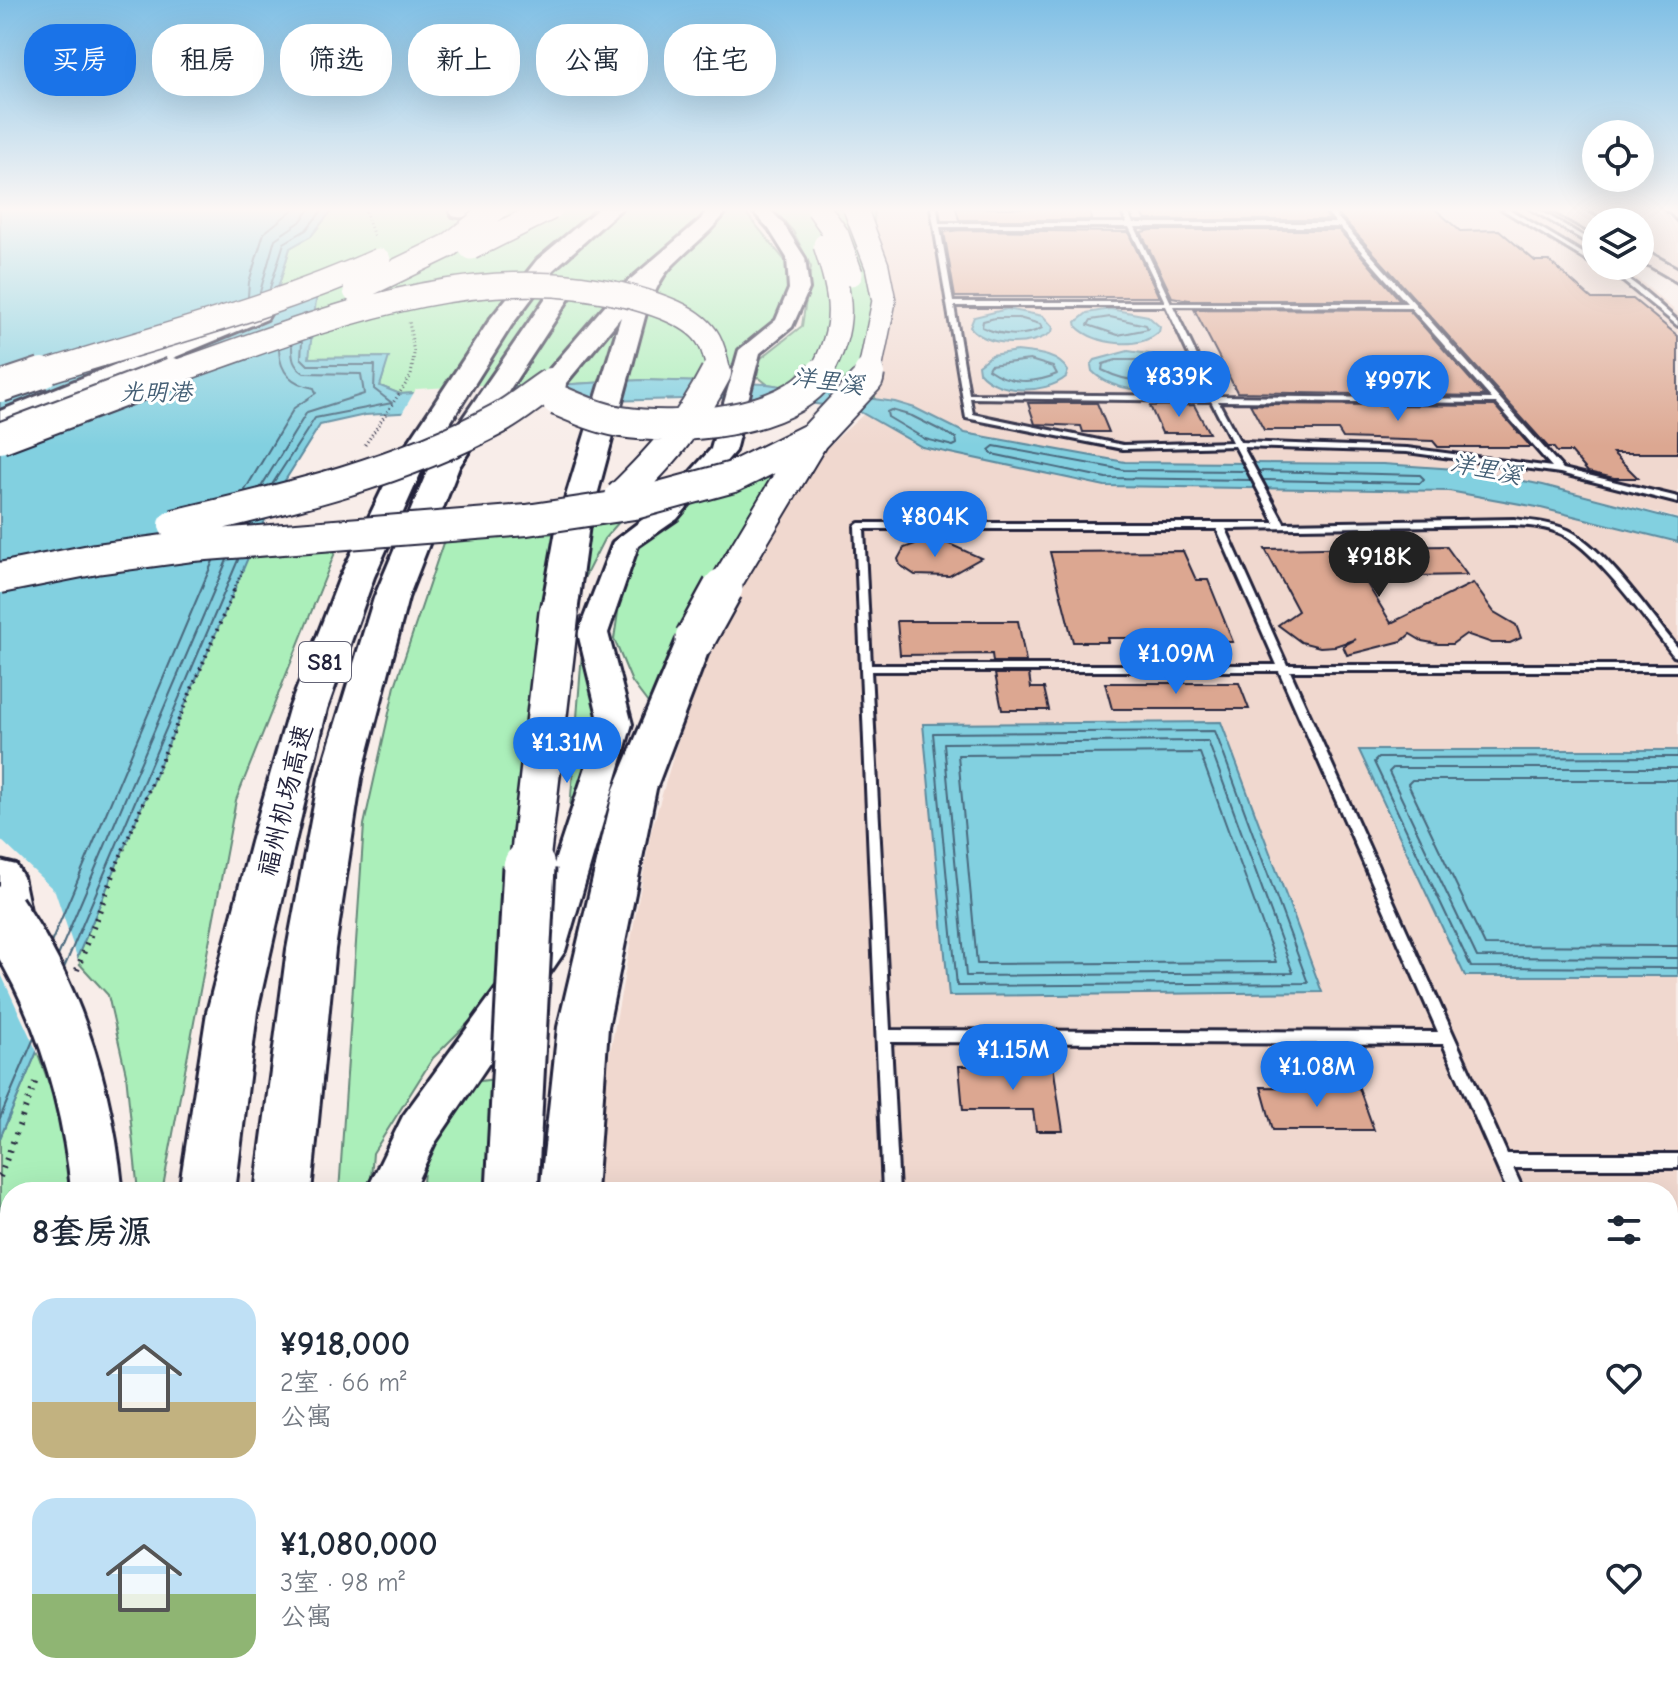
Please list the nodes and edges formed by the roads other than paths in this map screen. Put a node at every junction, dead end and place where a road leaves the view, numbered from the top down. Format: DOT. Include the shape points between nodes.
graph roads {
  1 [pos="315,287"];
  2 [pos="319,287"];
  3 [pos="360,287"];
  4 [pos="372,287"];
  5 [pos="478,287"];
  6 [pos="528,287"];
  7 [pos="539,287"];
  8 [pos="564,287"];
  9 [pos="634,287"];
  10 [pos="645,287"];
  11 [pos="799,287"];
  12 [pos="839,287"];
  13 [pos="854,287"];
  14 [pos="880,287"];
  15 [pos="947,287"];
  16 [pos="1160,287"];
  17 [pos="1394,287"];
  18 [pos="1633,287"];
  19 [pos="553,303"];
  20 [pos="950,304"];
  21 [pos="1168,305"];
  22 [pos="1410,305"];
  23 [pos="276,324"];
  24 [pos="1678,324"];
  25 [pos="0,387"];
  26 [pos="965,396"];
  27 [pos="1214,400"];
  28 [pos="1498,401"];
  29 [pos="0,421"];
  30 [pos="37,422"];
  31 [pos="0,438"];
  32 [pos="1237,444"];
  33 [pos="1560,471"];
  34 [pos="1678,500"];
  35 [pos="1220,526"];
  36 [pos="1281,526"];
  37 [pos="0,565"];
  38 [pos="0,578"];
  39 [pos="559,613"];
  40 [pos="1678,654"];
  41 [pos="866,668"];
  42 [pos="1283,668"];
  43 [pos="1678,668"];
  44 [pos="3,905"];
  45 [pos="886,1036"];
  46 [pos="1447,1038"];
  47 [pos="1502,1161"];
  48 [pos="1678,1161"];
  49 [pos="95,1182"];
  50 [pos="208,1182"];
  51 [pos="284,1182"];
  52 [pos="394,1182"];
  53 [pos="513,1182"];
  54 [pos="569,1182"];
  55 [pos="891,1182"];
  56 [pos="1511,1182"];
  1 -- 25 [label="highway, bridge" via="231,318"];
  2 -- 29 [label="highway, bridge"];
  3 -- 23 [label="highway, bridge"];
  4 -- 23 [label="highway, bridge"];
  5 -- 30 [label="highway, bridge" via="433,292 289,333"];
  6 -- 50 [label="highway, 福州机场高速 / S81, bridge" via="411,461 357,577 314,694 232,1012"];
  7 -- 39 [label="highway, bridge" via="598,290 677,313 708,336 718,369 669,449 620,497 587,542"];
  8 -- 19 [label="highway, 福州机场高速 / S81"];
  9 -- 37 [label="highway, bridge" via="551,383 503,417 464,436 355,478 264,504"];
  10 -- 39 [label="highway" via="573,525"];
  11 -- 52 [label="main road" via="785,323 750,350 723,451 668,513 626,542 593,633 616,724 545,951 419,1130"];
  12 -- 19 [label="highway, bridge" via="838,333 807,392 727,419 652,424 603,419 557,400 536,371 536,347"];
  13 -- 54 [label="highway, bridge" via="855,329 824,419 695,639 635,789 583,1027"];
  14 -- 38 [label="highway, bridge" via="884,301 872,372 842,413 801,446 742,474 655,501 562,519 256,539"];
  15 -- 20 [label="lane"];
  16 -- 21 [label="lane"];
  17 -- 22 [label="lane"];
  18 -- 24 [label="lane"];
  19 -- 51 [label="highway, 福州机场高速 / S81, bridge" via="444,467 391,598 340,778 311,949"];
  20 -- 21 [label="lane"];
  20 -- 26 [label="lane"];
  21 -- 22 [label="lane"];
  21 -- 27 [label="lane"];
  22 -- 28 [label="lane"];
  23 -- 30 [label="highway, bridge"];
  26 -- 27 [label="lane"];
  26 -- 32 [label="lane" via="969,416 1123,447"];
  27 -- 28 [label="lane"];
  27 -- 32 [label="lane"];
  28 -- 33 [label="lane"];
  30 -- 31 [label="highway, bridge"];
  32 -- 33 [label="lane" via="1407,450"];
  32 -- 36 [label="lane"];
  33 -- 34 [label="lane"];
  35 -- 36 [label="lane"];
  35 -- 41 [label="lane" via="859,526"];
  35 -- 42 [label="lane"];
  36 -- 40 [label="lane" via="1514,522 1571,534"];
  39 -- 53 [label="highway, bridge" via="530,850"];
  41 -- 42 [label="lane"];
  41 -- 45 [label="lane"];
  42 -- 43 [label="lane"];
  42 -- 46 [label="lane"];
  44 -- 49 [label="highway, bridge" via="74,1066"];
  45 -- 46 [label="lane"];
  45 -- 55 [label="lane"];
  46 -- 47 [label="lane"];
  47 -- 48 [label="lane"];
  47 -- 56 [label="lane"];
}
